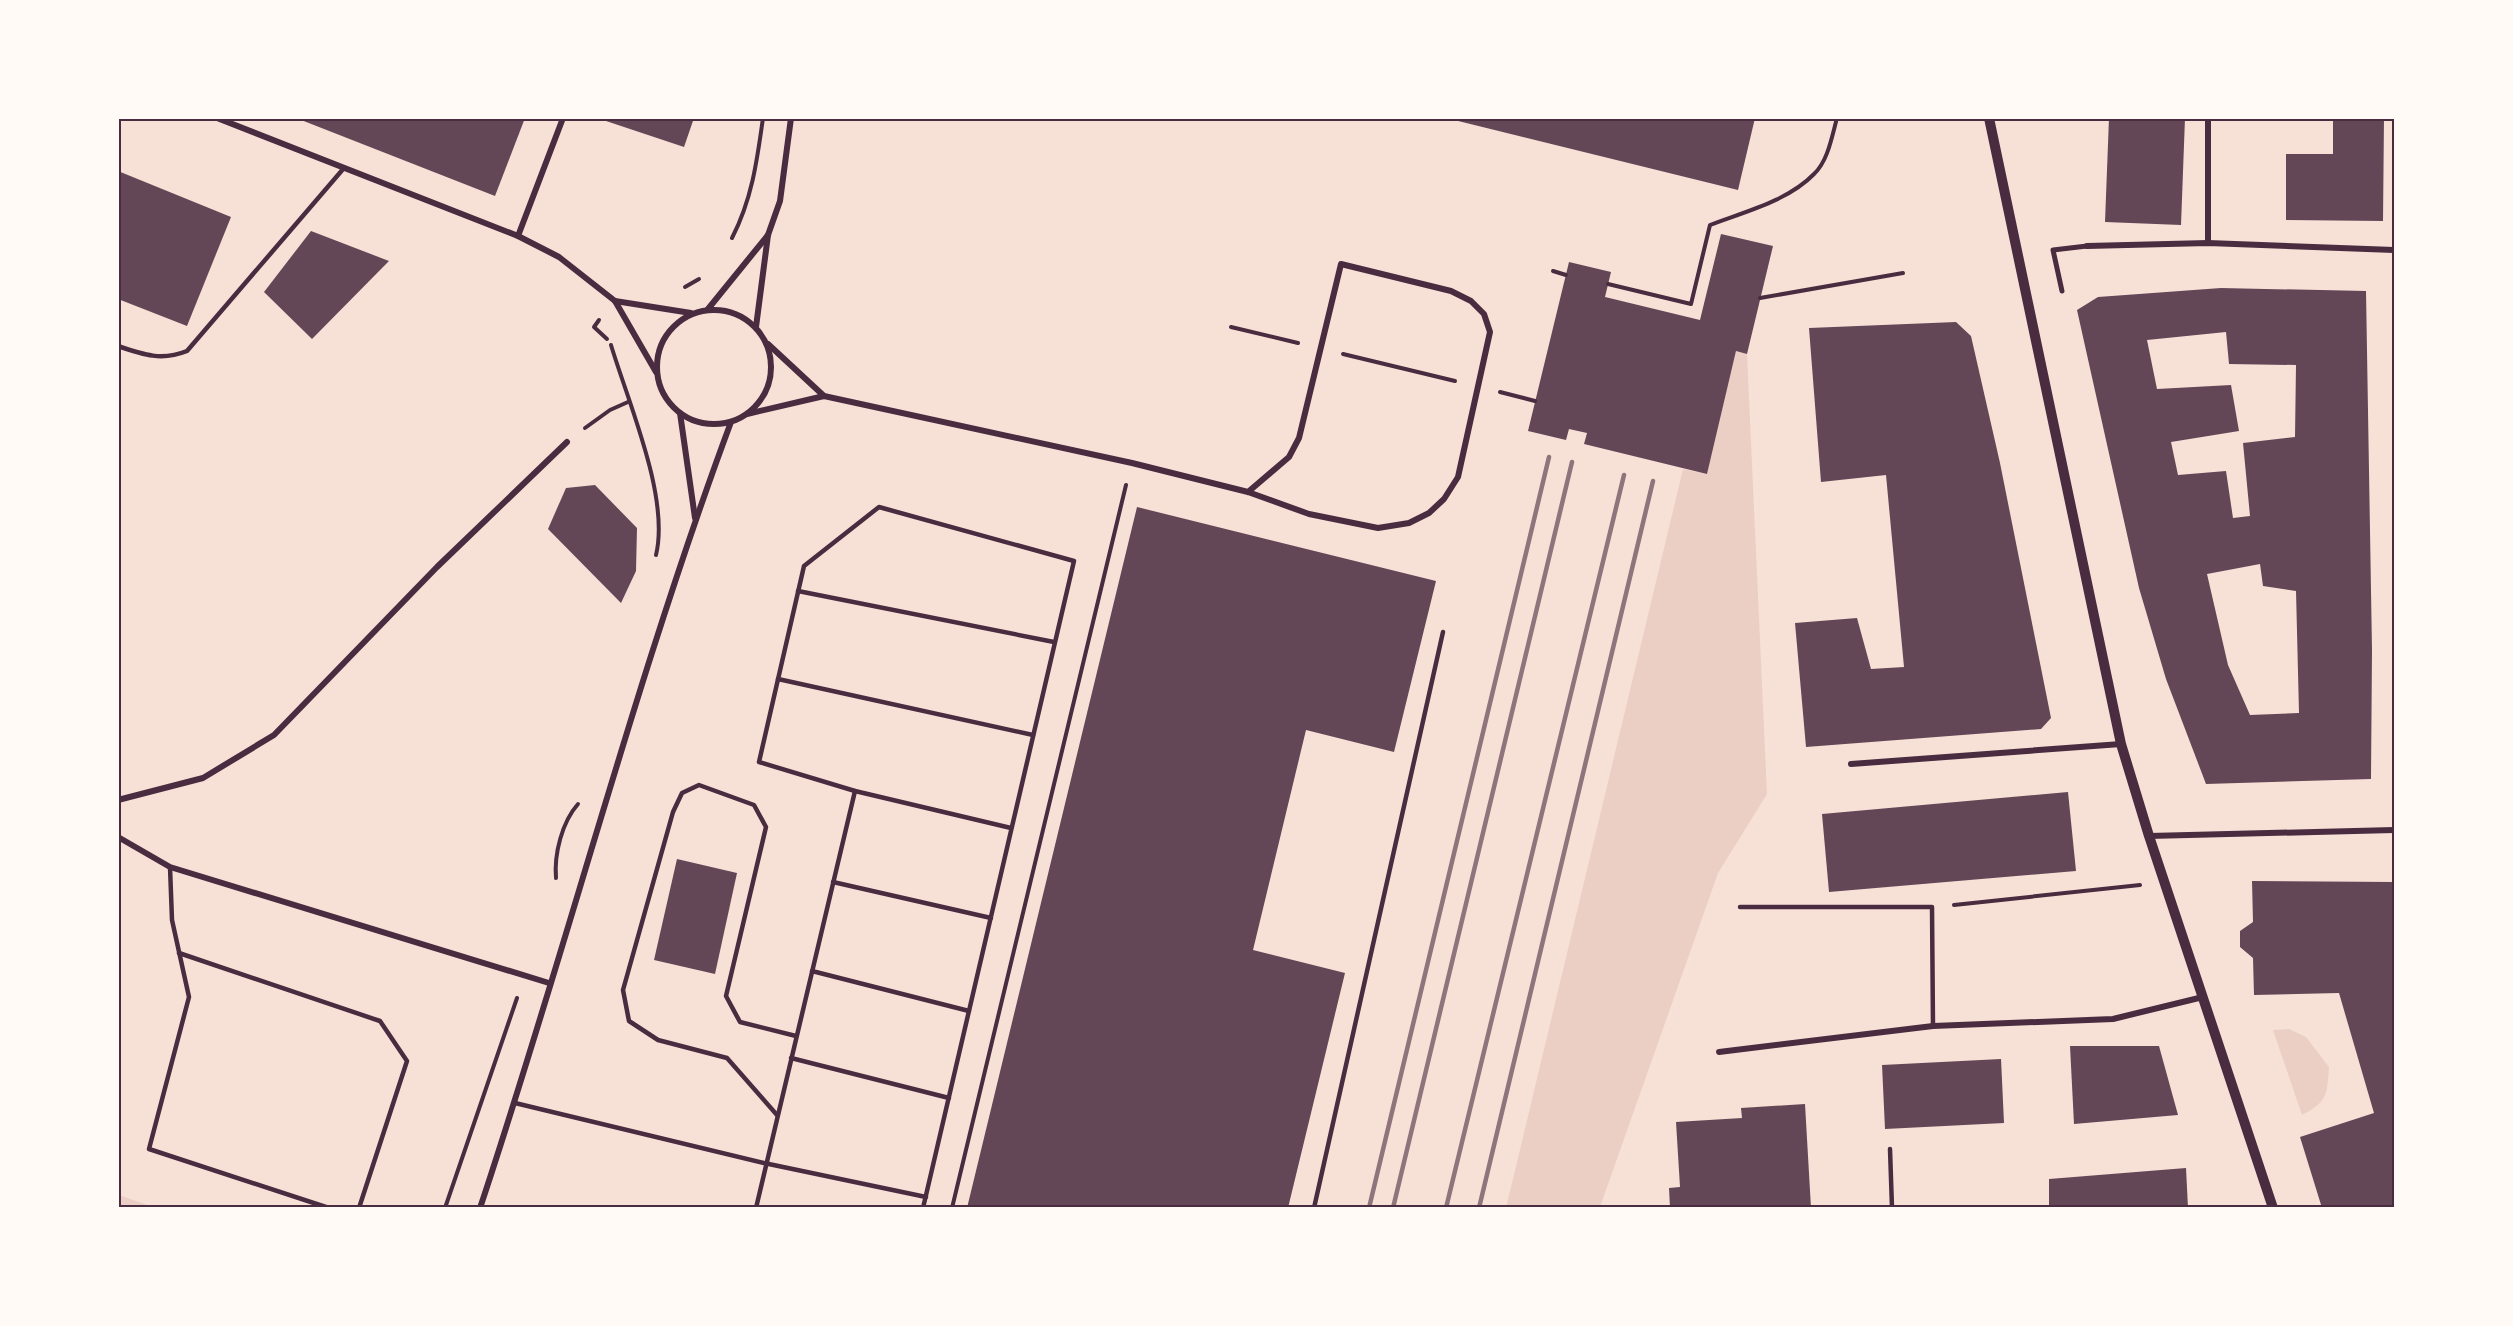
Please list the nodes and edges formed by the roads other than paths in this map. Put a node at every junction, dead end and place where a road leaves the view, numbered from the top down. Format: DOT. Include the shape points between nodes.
graph roads {
  1 [pos="217,118"];
  2 [pos="563,118"];
  3 [pos="791,118"];
  4 [pos="1989,118"];
  5 [pos="2208,118"];
  6 [pos="344,168"];
  7 [pos="768,235"];
  8 [pos="518,236"];
  9 [pos="2208,243"];
  10 [pos="2087,246"];
  11 [pos="2394,250"];
  12 [pos="2062,291"];
  13 [pos="615,301"];
  14 [pos="708,309"];
  15 [pos="691,313"];
  16 [pos="756,327"];
  17 [pos="767,343"];
  18 [pos="118,346"];
  19 [pos="656,372"];
  20 [pos="824,396"];
  21 [pos="680,413"];
  22 [pos="747,414"];
  23 [pos="731,422"];
  24 [pos="567,442"];
  25 [pos="1248,492"];
  26 [pos="695,519"];
  27 [pos="798,591"];
  28 [pos="1443,632"];
  29 [pos="1054,642"];
  30 [pos="778,679"];
  31 [pos="1033,735"];
  32 [pos="2121,744"];
  33 [pos="1851,764"];
  34 [pos="855,791"];
  35 [pos="118,800"];
  36 [pos="1011,828"];
  37 [pos="2394,830"];
  38 [pos="2149,836"];
  39 [pos="118,837"];
  40 [pos="170,867"];
  41 [pos="833,882"];
  42 [pos="1740,907"];
  43 [pos="991,918"];
  44 [pos="179,953"];
  45 [pos="812,971"];
  46 [pos="549,983"];
  47 [pos="2203,997"];
  48 [pos="969,1011"];
  49 [pos="1933,1026"];
  50 [pos="796,1035"];
  51 [pos="1719,1052"];
  52 [pos="791,1058"];
  53 [pos="949,1098"];
  54 [pos="515,1103"];
  55 [pos="777,1116"];
  56 [pos="1890,1149"];
  57 [pos="765,1163"];
  58 [pos="926,1197"];
  59 [pos="329,1208"];
  60 [pos="359,1208"];
  61 [pos="480,1208"];
  62 [pos="756,1208"];
  63 [pos="923,1208"];
  64 [pos="1314,1208"];
  65 [pos="1892,1208"];
  66 [pos="2273,1208"];
  1 -- 6 [label="street"];
  2 -- 8 [label="street"];
  3 -- 7 [label="street" via="780,201"];
  4 -- 32 [label="street"];
  5 -- 9 [label="street"];
  6 -- 8 [label="street"];
  6 -- 18 [label="lane" via="187,351 169,358"];
  7 -- 14 [label="street"];
  7 -- 16 [label="street"];
  8 -- 13 [label="street" via="559,256"];
  9 -- 10 [label="street"];
  9 -- 11 [label="street"];
  10 -- 12 [label="street" via="2053,250"];
  13 -- 15 [label="street"];
  13 -- 19 [label="street"];
  14 -- 15 [label="street"];
  14 -- 16 [label="street" via="726,310"];
  15 -- 19 [label="street" via="676,322 664,337"];
  16 -- 17 [label="street"];
  17 -- 20 [label="street"];
  17 -- 22 [label="street" via="772,363 770,383"];
  19 -- 21 [label="street" via="668,402"];
  20 -- 22 [label="street"];
  20 -- 25 [label="street"];
  21 -- 23 [label="street" via="695,422"];
  21 -- 26 [label="street"];
  22 -- 23 [label="street"];
  23 -- 26 [label="street"];
  24 -- 35 [label="street" via="274,735 203,778"];
  25 -- 25 [label="street" via="1289,458 1299,438 1341,264 1451,291 1471,301 1484,315 1490,332 1458,477 1429,513 1409,524 1378,528 1309,514"];
  26 -- 46 [label="street"];
  27 -- 29 [label="lane"];
  27 -- 29 [label="lane" via="804,567 879,507 1074,561"];
  27 -- 30 [label="lane"];
  28 -- 64 [label="lane"];
  29 -- 31 [label="lane"];
  30 -- 31 [label="lane"];
  30 -- 34 [label="lane" via="759,762"];
  31 -- 36 [label="lane"];
  32 -- 33 [label="street"];
  32 -- 38 [label="street"];
  34 -- 36 [label="lane"];
  34 -- 41 [label="lane"];
  36 -- 43 [label="lane"];
  37 -- 38 [label="street"];
  38 -- 47 [label="street"];
  39 -- 40 [label="street"];
  40 -- 44 [label="lane" via="172,920"];
  40 -- 46 [label="street"];
  41 -- 43 [label="lane"];
  41 -- 45 [label="lane"];
  42 -- 49 [label="lane" via="1932,907"];
  43 -- 48 [label="lane"];
  44 -- 59 [label="lane" via="189,997 149,1149"];
  44 -- 60 [label="lane" via="381,1021 407,1062"];
  45 -- 48 [label="lane"];
  45 -- 50 [label="lane"];
  46 -- 54 [label="street"];
  47 -- 49 [label="street" via="2113,1019"];
  47 -- 66 [label="street"];
  48 -- 53 [label="lane"];
  49 -- 51 [label="street"];
  50 -- 52 [label="lane"];
  50 -- 55 [label="lane" via="741,1022 726,996 766,827 754,805 699,785 682,793 673,812 623,990 629,1021 658,1040 727,1058"];
  52 -- 53 [label="lane"];
  52 -- 55 [label="lane"];
  53 -- 58 [label="lane"];
  54 -- 57 [label="lane"];
  54 -- 61 [label="street"];
  55 -- 57 [label="lane"];
  56 -- 65 [label="lane"];
  57 -- 58 [label="lane"];
  57 -- 62 [label="lane"];
  58 -- 63 [label="lane"];
}
